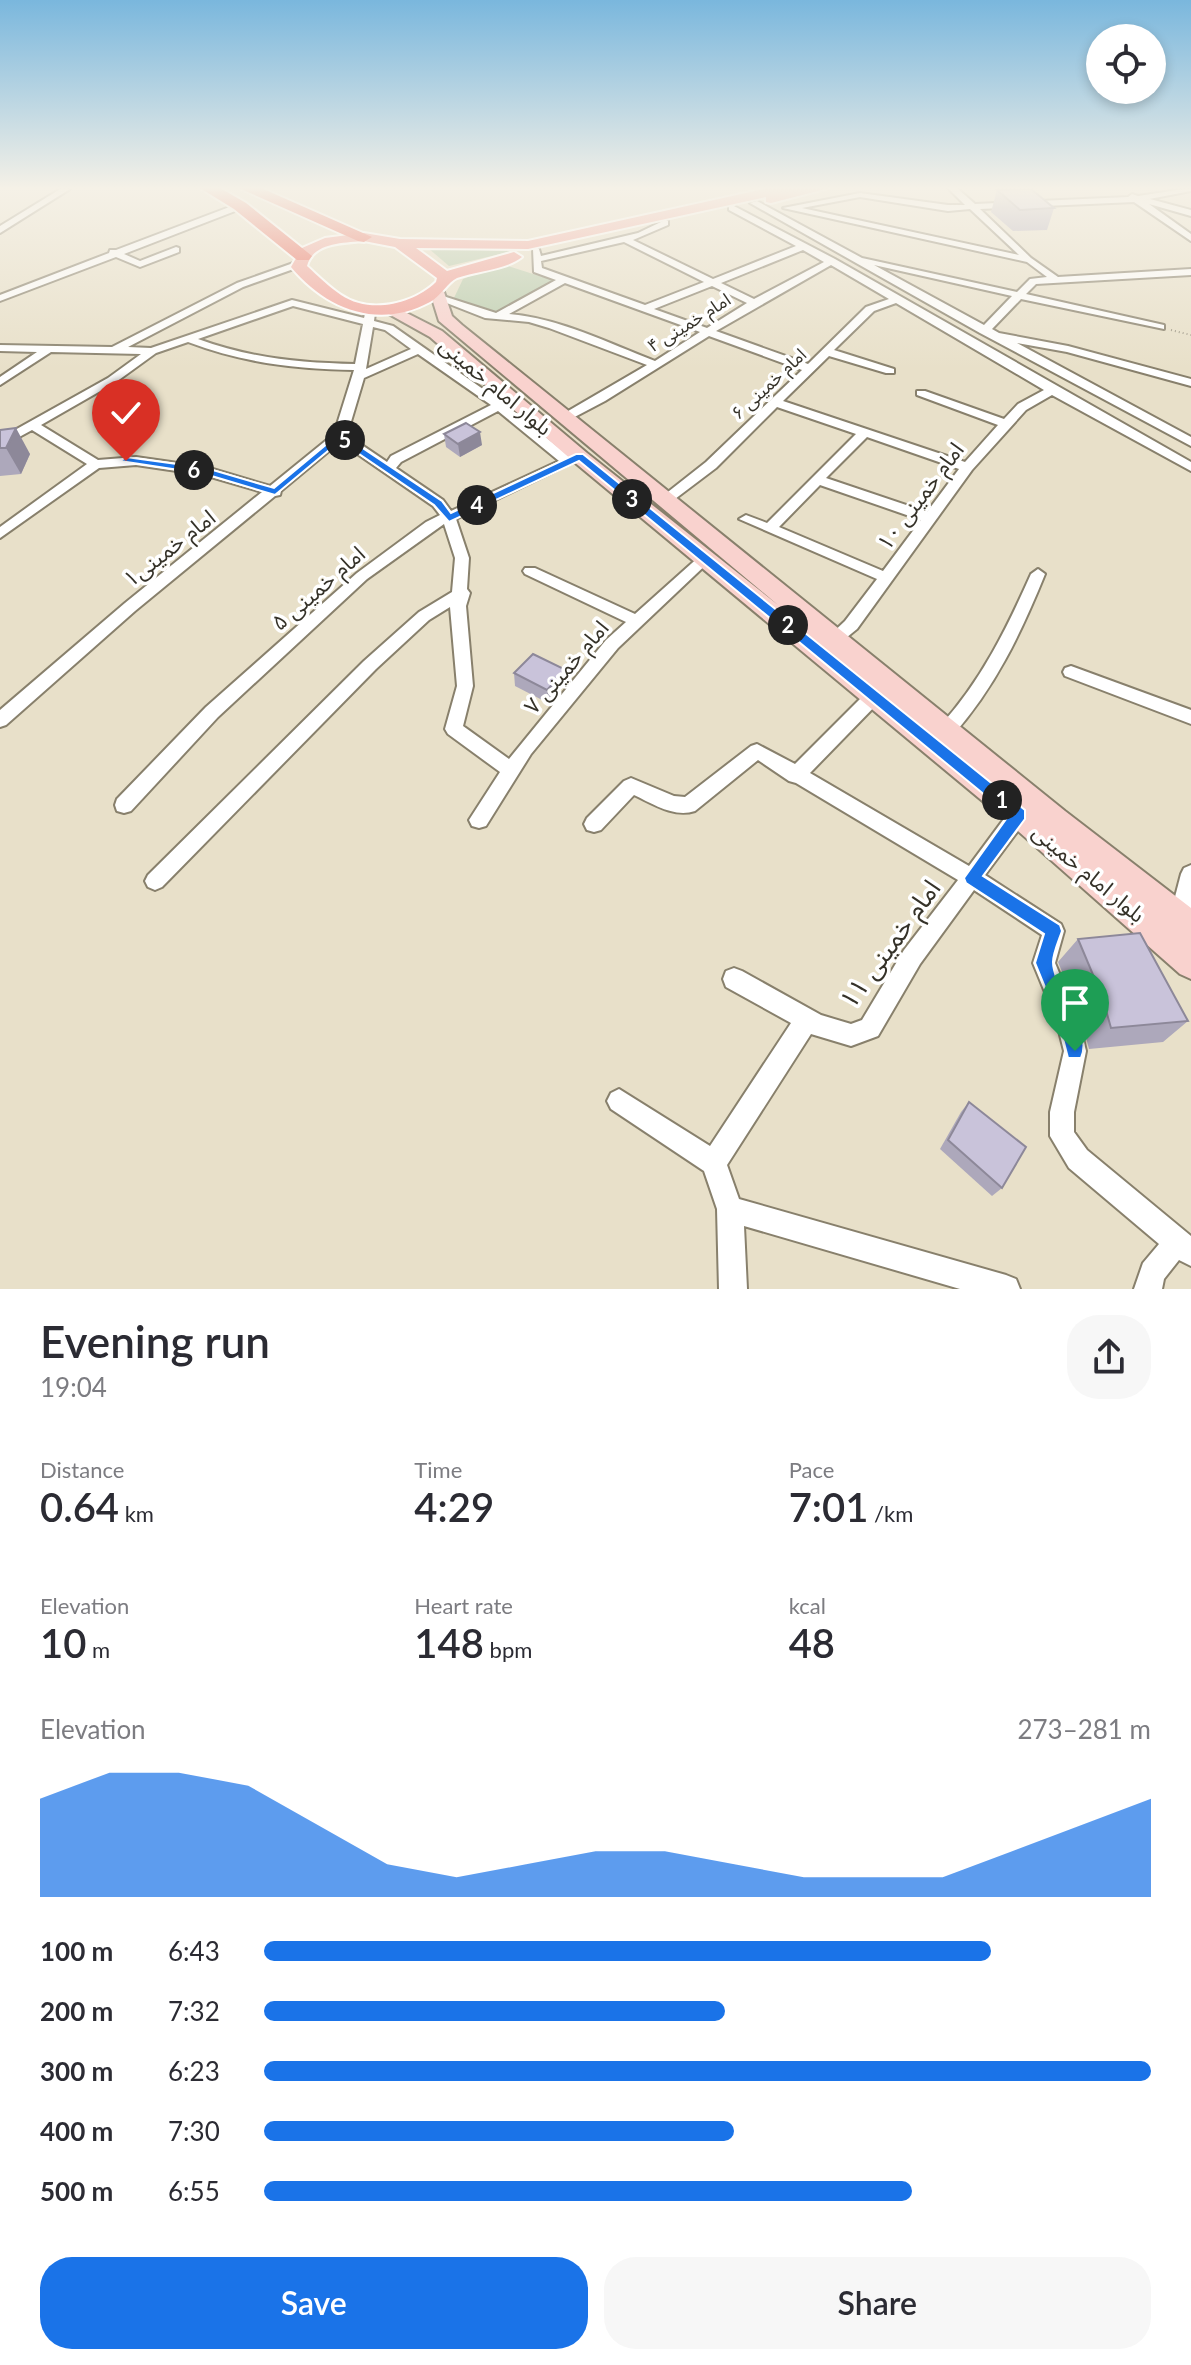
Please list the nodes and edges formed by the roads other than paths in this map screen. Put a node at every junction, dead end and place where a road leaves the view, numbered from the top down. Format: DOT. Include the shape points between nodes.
graph roads {
  1 [pos="124,248"];
  2 [pos="288,248"];
  3 [pos="316,248"];
  4 [pos="404,248"];
  5 [pos="477,248"];
  6 [pos="549,248"];
  7 [pos="551,248"];
  8 [pos="561,248"];
  9 [pos="644,248"];
  10 [pos="799,248"];
  11 [pos="809,248"];
  12 [pos="835,248"];
  13 [pos="975,248"];
  14 [pos="1017,248"];
  15 [pos="176,250"];
  16 [pos="113,252"];
  17 [pos="534,252"];
  18 [pos="851,258"];
  19 [pos="301,260"];
  20 [pos="1030,260"];
  21 [pos="832,261"];
  22 [pos="1191,272"];
  23 [pos="1054,278"];
  24 [pos="564,280"];
  25 [pos="713,281"];
  26 [pos="440,289"];
  27 [pos="1018,294"];
  28 [pos="2,296"];
  29 [pos="898,299"];
  30 [pos="754,303"];
  31 [pos="645,309"];
  32 [pos="375,312"];
  33 [pos="497,317"];
  34 [pos="1160,327"];
  35 [pos="707,332"];
  36 [pos="988,333"];
  37 [pos="191,340"];
  38 [pos="0,348"];
  39 [pos="420,349"];
  40 [pos="47,350"];
  41 [pos="152,351"];
  42 [pos="829,352"];
  43 [pos="110,353"];
  44 [pos="656,365"];
  45 [pos="811,369"];
  46 [pos="360,371"];
  47 [pos="890,371"];
  48 [pos="0,382"];
  49 [pos="1191,383"];
  50 [pos="1050,391"];
  51 [pos="921,393"];
  52 [pos="505,402"];
  53 [pos="775,402"];
  54 [pos="567,417"];
  55 [pos="1006,424"];
  56 [pos="32,425"];
  57 [pos="865,432"];
  58 [pos="340,436"];
  59 [pos="10,438"];
  60 [pos="1190,438"];
  61 [pos="574,460"];
  62 [pos="96,464"];
  63 [pos="967,467"];
  64 [pos="1191,467"];
  65 [pos="389,469"];
  66 [pos="818,480"];
  67 [pos="275,492"];
  68 [pos="666,499"];
  69 [pos="449,518"];
  70 [pos="930,518"];
  71 [pos="746,519"];
  72 [pos="769,529"];
  73 [pos="0,534"];
  74 [pos="706,558"];
  75 [pos="530,571"];
  76 [pos="1038,574"];
  77 [pos="887,578"];
  78 [pos="462,593"];
  79 [pos="637,621"];
  80 [pos="819,633"];
  81 [pos="1071,672"];
  82 [pos="875,695"];
  83 [pos="1191,717"];
  84 [pos="0,720"];
  85 [pos="946,731"];
  86 [pos="512,771"];
  87 [pos="795,776"];
  88 [pos="124,805"];
  89 [pos="1019,814"];
  90 [pos="479,820"];
  91 [pos="594,824"];
  92 [pos="1191,874"];
  93 [pos="972,878"];
  94 [pos="155,881"];
  95 [pos="1185,922"];
  96 [pos="1191,963"];
  97 [pos="734,979"];
  98 [pos="807,1019"];
  99 [pos="619,1101"];
  100 [pos="714,1163"];
  101 [pos="730,1209"];
  102 [pos="1184,1248"];
  103 [pos="733,1289"];
  104 [pos="1006,1289"];
  105 [pos="1148,1289"];
  1 -- 16 [label="street"];
  2 -- 19 [label="highway"];
  3 -- 19 [label="main road"];
  4 -- 26 [label="main road"];
  5 -- 17 [label="main road"];
  6 -- 17 [label="main road"];
  7 -- 17 [label="main road"];
  8 -- 17 [label="street"];
  9 -- 25 [label="street"];
  10 -- 25 [label="street"];
  11 -- 21 [label="street"];
  12 -- 18 [label="street"];
  13 -- 20 [label="street"];
  14 -- 20 [label="street"];
  15 -- 16 [label="street" via="140,264"];
  16 -- 28 [label="street"];
  17 -- 24 [label="street" via="537,270"];
  17 -- 26 [label="main road"];
  18 -- 27 [label="street"];
  18 -- 36 [label="street"];
  19 -- 32 [label="main road" via="339,301"];
  19 -- 43 [label="street" via="240,285"];
  20 -- 23 [label="street"];
  21 -- 29 [label="street"];
  21 -- 30 [label="street, امام خمینی ۴"];
  22 -- 23 [label="street"];
  23 -- 27 [label="street" via="1033,281"];
  24 -- 31 [label="street"];
  24 -- 33 [label="street"];
  25 -- 30 [label="street"];
  25 -- 31 [label="street"];
  26 -- 32 [label="main road" via="420,302"];
  26 -- 33 [label="street"];
  26 -- 54 [label="main road, بلوار امام خمینی" via="445,318"];
  27 -- 34 [label="street"];
  27 -- 36 [label="street"];
  29 -- 42 [label="street, امام خمینی ۶" via="870,309"];
  29 -- 50 [label="street"];
  30 -- 35 [label="street, امام خمینی ۴"];
  31 -- 35 [label="street"];
  32 -- 37 [label="street" via="292,303"];
  32 -- 39 [label="street"];
  32 -- 46 [label="street"];
  32 -- 52 [label="main road, بلوار امام خمینی" via="436,334"];
  33 -- 44 [label="street" via="530,319"];
  35 -- 44 [label="street, امام خمینی ۴"];
  35 -- 45 [label="street"];
  36 -- 49 [label="street"];
  36 -- 60 [label="street"];
  37 -- 41 [label="street"];
  37 -- 46 [label="street" via="234,357 277,365"];
  38 -- 40 [label="street"];
  39 -- 46 [label="street"];
  39 -- 52 [label="street"];
  40 -- 43 [label="street"];
  40 -- 48 [label="street"];
  41 -- 43 [label="street"];
  41 -- 56 [label="street"];
  42 -- 45 [label="street, امام خمینی ۶"];
  42 -- 47 [label="street"];
  44 -- 54 [label="street, امام خمینی ۴"];
  45 -- 53 [label="street, امام خمینی ۶"];
  46 -- 58 [label="street"];
  50 -- 55 [label="street, امام خمینی ۱۰"];
  50 -- 64 [label="street"];
  51 -- 55 [label="street"];
  52 -- 61 [label="main road, بلوار امام خمینی"];
  52 -- 65 [label="street" via="396,459"];
  53 -- 57 [label="street"];
  53 -- 68 [label="street, امام خمینی ۶" via="711,465"];
  54 -- 68 [label="main road, بلوار امام خمینی"];
  55 -- 63 [label="street, امام خمینی ۱۰"];
  56 -- 59 [label="street"];
  56 -- 62 [label="street"];
  57 -- 63 [label="street"];
  57 -- 66 [label="street"];
  58 -- 65 [label="street"];
  58 -- 67 [label="street, امام خمینی۱"];
  61 -- 69 [label="street, امام خمینی ۵"];
  61 -- 74 [label="main road, بلوار امام خمینی"];
  62 -- 67 [label="street" via="136,461 206,471"];
  62 -- 73 [label="street"];
  63 -- 70 [label="street, امام خمینی ۱۰"];
  65 -- 69 [label="street" via="438,503"];
  66 -- 70 [label="street"];
  66 -- 72 [label="street"];
  67 -- 84 [label="street, امام خمینی۱" via="130,607"];
  68 -- 80 [label="main road, بلوار امام خمینی"];
  69 -- 78 [label="street" via="462,558"];
  69 -- 88 [label="street, امام خمینی ۵" via="431,525 362,576 212,712"];
  70 -- 77 [label="street, امام خمینی ۱۰"];
  71 -- 72 [label="street"];
  72 -- 77 [label="street"];
  74 -- 79 [label="street, امام خمینی ۷"];
  74 -- 80 [label="main road, بلوار امام خمینی"];
  75 -- 79 [label="street"];
  76 -- 85 [label="street" via="976,700"];
  77 -- 80 [label="street, امام خمینی ۱۰" via="851,625"];
  78 -- 86 [label="street" via="458,606 465,686 454,729"];
  78 -- 94 [label="street" via="424,616 370,665"];
  79 -- 86 [label="street, امام خمینی ۷" via="583,679"];
  80 -- 82 [label="main road, بلوار امام خمینی"];
  80 -- 85 [label="main road, بلوار امام خمینی"];
  81 -- 83 [label="street"];
  82 -- 87 [label="street"];
  82 -- 89 [label="main road, بلوار امام خمینی"];
  85 -- 95 [label="main road, بلوار امام خمینی"];
  86 -- 90 [label="street, امام خمینی ۷"];
  87 -- 91 [label="street" via="757,751 688,805 672,804 631,786"];
  87 -- 93 [label="street"];
  89 -- 93 [label="street, امام خمینی ۱۱"];
  89 -- 96 [label="main road, بلوار امام خمینی"];
  92 -- 95 [label="street"];
  93 -- 98 [label="street, امام خمینی ۱۱" via="912,957 870,1028 851,1035"];
  93 -- 102 [label="street" via="1054,931 1044,963 1075,1051 1062,1136 1078,1159"];
  97 -- 98 [label="street, امام خمینی ۱۱"];
  98 -- 100 [label="street"];
  99 -- 100 [label="street"];
  100 -- 101 [label="street"];
  101 -- 103 [label="street"];
  101 -- 104 [label="street"];
  102 -- 105 [label="street" via="1152,1272"];
}
